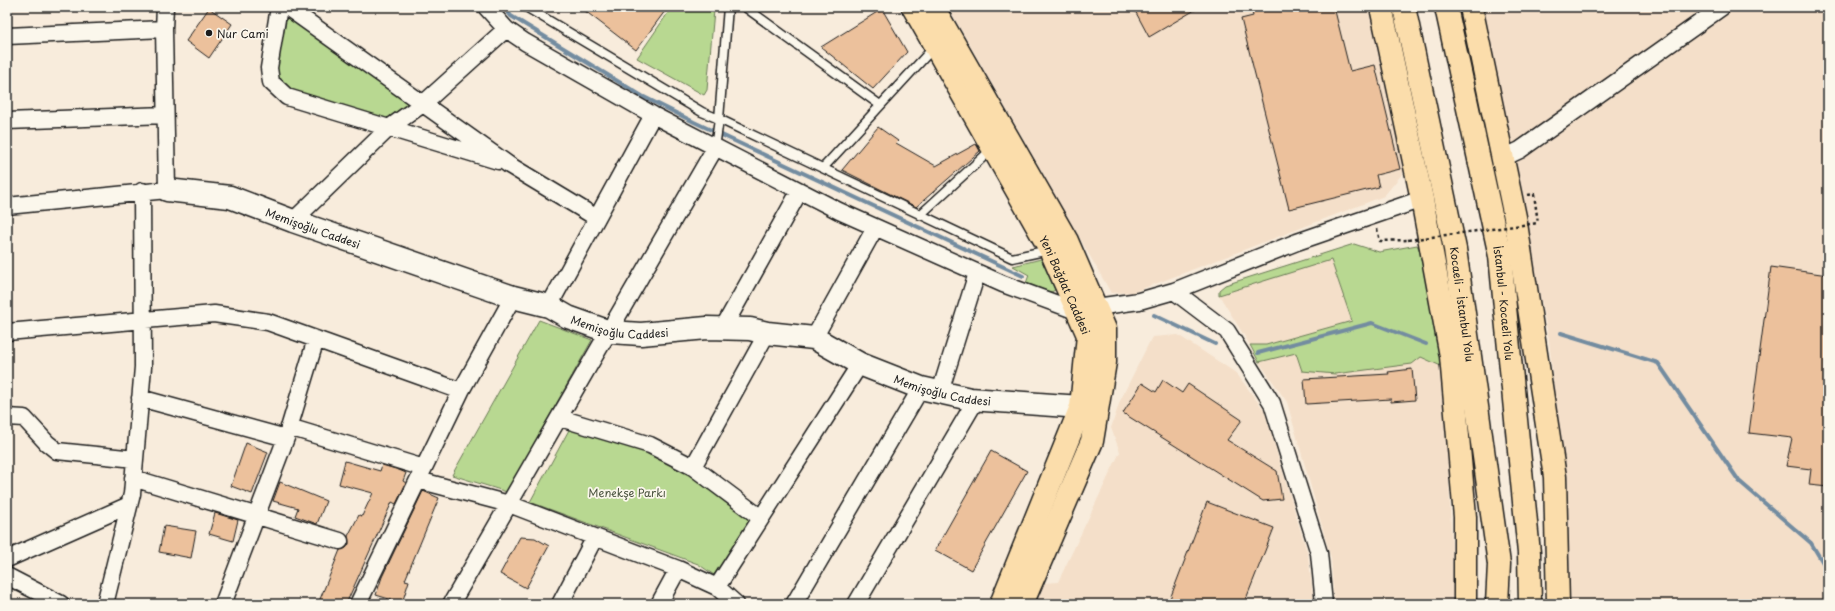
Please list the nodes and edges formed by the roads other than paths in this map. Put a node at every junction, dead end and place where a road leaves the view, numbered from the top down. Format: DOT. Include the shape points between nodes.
graph roads {
  1 [pos="165,7"];
  2 [pos="279,7"];
  3 [pos="287,7"];
  4 [pos="486,7"];
  5 [pos="526,7"];
  6 [pos="728,7"];
  7 [pos="745,7"];
  8 [pos="913,7"];
  9 [pos="933,7"];
  10 [pos="1381,7"];
  11 [pos="1404,7"];
  12 [pos="1446,7"];
  13 [pos="1471,7"];
  14 [pos="1722,7"];
  15 [pos="164,29"];
  16 [pos="506,29"];
  17 [pos="7,36"];
  18 [pos="936,46"];
  19 [pos="424,103"];
  20 [pos="880,105"];
  21 [pos="165,115"];
  22 [pos="653,115"];
  23 [pos="7,121"];
  24 [pos="719,122"];
  25 [pos="389,128"];
  26 [pos="716,144"];
  27 [pos="993,148"];
  28 [pos="1503,158"];
  29 [pos="509,165"];
  30 [pos="823,168"];
  31 [pos="167,190"];
  32 [pos="142,191"];
  33 [pos="799,192"];
  34 [pos="1422,199"];
  35 [pos="7,206"];
  36 [pos="920,214"];
  37 [pos="597,218"];
  38 [pos="293,221"];
  39 [pos="875,228"];
  40 [pos="1050,249"];
  41 [pos="977,272"];
  42 [pos="1174,291"];
  43 [pos="513,297"];
  44 [pos="549,306"];
  45 [pos="1087,309"];
  46 [pos="143,322"];
  47 [pos="723,328"];
  48 [pos="7,332"];
  49 [pos="610,332"];
  50 [pos="767,333"];
  51 [pos="814,338"];
  52 [pos="316,339"];
  53 [pos="860,364"];
  54 [pos="931,390"];
  55 [pos="461,391"];
  56 [pos="140,398"];
  57 [pos="976,400"];
  58 [pos="1081,407"];
  59 [pos="7,417"];
  60 [pos="560,418"];
  61 [pos="287,432"];
  62 [pos="135,459"];
  63 [pos="693,467"];
  64 [pos="421,474"];
  65 [pos="133,478"];
  66 [pos="509,504"];
  67 [pos="129,505"];
  68 [pos="256,516"];
  69 [pos="761,518"];
  70 [pos="596,537"];
  71 [pos="340,541"];
  72 [pos="7,559"];
  73 [pos="678,569"];
  74 [pos="7,576"];
  75 [pos="717,587"];
  76 [pos="61,604"];
  77 [pos="105,604"];
  78 [pos="223,604"];
  79 [pos="358,604"];
  80 [pos="451,604"];
  81 [pos="560,604"];
  82 [pos="660,604"];
  83 [pos="736,604"];
  84 [pos="794,604"];
  85 [pos="856,604"];
  86 [pos="1001,604"];
  87 [pos="1022,604"];
  88 [pos="1324,604"];
  89 [pos="1465,604"];
  90 [pos="1497,604"];
  91 [pos="1530,604"];
  92 [pos="1558,604"];
  1 -- 15 [label="street"];
  2 -- 25 [label="street" via="269,68 271,82 287,97"];
  3 -- 19 [label="street"];
  4 -- 16 [label="street"];
  5 -- 24 [label="lane"];
  6 -- 24 [label="lane"];
  7 -- 20 [label="lane"];
  8 -- 18 [label="main road, Yeni Bağdat Caddesi"];
  9 -- 45 [label="main road, Yeni Bağdat Caddesi" via="1067,241"];
  10 -- 34 [label="main road"];
  11 -- 90 [label="main road, Kocaeli - İstanbul Yolu" via="1455,249 1499,564"];
  12 -- 91 [label="main road, İstanbul - Kocaeli Yolu" via="1500,256 1529,553"];
  13 -- 28 [label="main road"];
  14 -- 28 [label="street" via="1520,150"];
  15 -- 17 [label="street"];
  15 -- 21 [label="street"];
  16 -- 19 [label="street"];
  16 -- 22 [label="street"];
  18 -- 20 [label="lane"];
  18 -- 27 [label="main road, Yeni Bağdat Caddesi"];
  19 -- 25 [label="street"];
  19 -- 29 [label="street"];
  20 -- 30 [label="lane"];
  21 -- 23 [label="street"];
  21 -- 31 [label="street"];
  22 -- 26 [label="street"];
  22 -- 37 [label="street"];
  24 -- 26 [label="lane"];
  24 -- 30 [label="lane"];
  25 -- 29 [label="street"];
  25 -- 38 [label="street"];
  26 -- 33 [label="street"];
  26 -- 49 [label="street"];
  27 -- 36 [label="lane"];
  27 -- 40 [label="main road, Yeni Bağdat Caddesi"];
  28 -- 92 [label="main road" via="1516,217 1555,477"];
  29 -- 37 [label="street"];
  30 -- 36 [label="lane"];
  31 -- 32 [label="street"];
  31 -- 38 [label="street, Memişoğlu Caddesi" via="230,197"];
  32 -- 35 [label="street"];
  32 -- 46 [label="street"];
  33 -- 39 [label="street"];
  33 -- 47 [label="street"];
  34 -- 42 [label="street" via="1297,242"];
  34 -- 89 [label="main road" via="1451,356 1465,517"];
  36 -- 40 [label="lane" via="1012,258"];
  37 -- 44 [label="street"];
  38 -- 43 [label="street, Memişoğlu Caddesi"];
  39 -- 41 [label="street"];
  39 -- 51 [label="street"];
  40 -- 45 [label="main road, Yeni Bağdat Caddesi"];
  41 -- 45 [label="street"];
  41 -- 54 [label="street"];
  42 -- 45 [label="street" via="1139,301"];
  42 -- 88 [label="street" via="1227,332 1272,403 1319,553"];
  43 -- 44 [label="street, Memişoğlu Caddesi"];
  43 -- 55 [label="street"];
  44 -- 49 [label="street, Memişoğlu Caddesi" via="568,317"];
  45 -- 58 [label="main road, Yeni Bağdat Caddesi" via="1088,335"];
  45 -- 87 [label="main road, Yeni Bağdat Caddesi" via="1105,329 1106,362 1092,441"];
  46 -- 48 [label="street"];
  46 -- 52 [label="street" via="214,314 268,322"];
  46 -- 56 [label="street"];
  47 -- 49 [label="street, Memişoğlu Caddesi" via="641,334"];
  47 -- 50 [label="street, Memişoğlu Caddesi" via="750,329"];
  49 -- 60 [label="street"];
  50 -- 51 [label="street, Memişoğlu Caddesi"];
  50 -- 63 [label="street"];
  51 -- 53 [label="street, Memişoğlu Caddesi"];
  52 -- 55 [label="street"];
  52 -- 61 [label="street"];
  53 -- 54 [label="street, Memişoğlu Caddesi"];
  53 -- 69 [label="street"];
  54 -- 57 [label="street, Memişoğlu Caddesi"];
  54 -- 84 [label="street"];
  55 -- 64 [label="street"];
  56 -- 61 [label="street"];
  56 -- 62 [label="street"];
  57 -- 58 [label="street, Memişoğlu Caddesi"];
  57 -- 85 [label="street"];
  58 -- 86 [label="main road, Yeni Bağdat Caddesi"];
  59 -- 62 [label="street" via="24,418 56,451"];
  60 -- 63 [label="street" via="650,445"];
  60 -- 66 [label="street"];
  61 -- 64 [label="street"];
  61 -- 68 [label="street"];
  62 -- 65 [label="street"];
  63 -- 69 [label="street"];
  64 -- 66 [label="street"];
  64 -- 79 [label="street"];
  65 -- 67 [label="street"];
  65 -- 68 [label="street"];
  66 -- 70 [label="street"];
  66 -- 80 [label="street"];
  67 -- 72 [label="street"];
  67 -- 77 [label="street"];
  68 -- 71 [label="street"];
  68 -- 78 [label="street"];
  69 -- 75 [label="street"];
  70 -- 73 [label="street"];
  70 -- 81 [label="street"];
  73 -- 75 [label="street"];
  73 -- 82 [label="street"];
  74 -- 76 [label="street"];
  75 -- 83 [label="street"];
}
